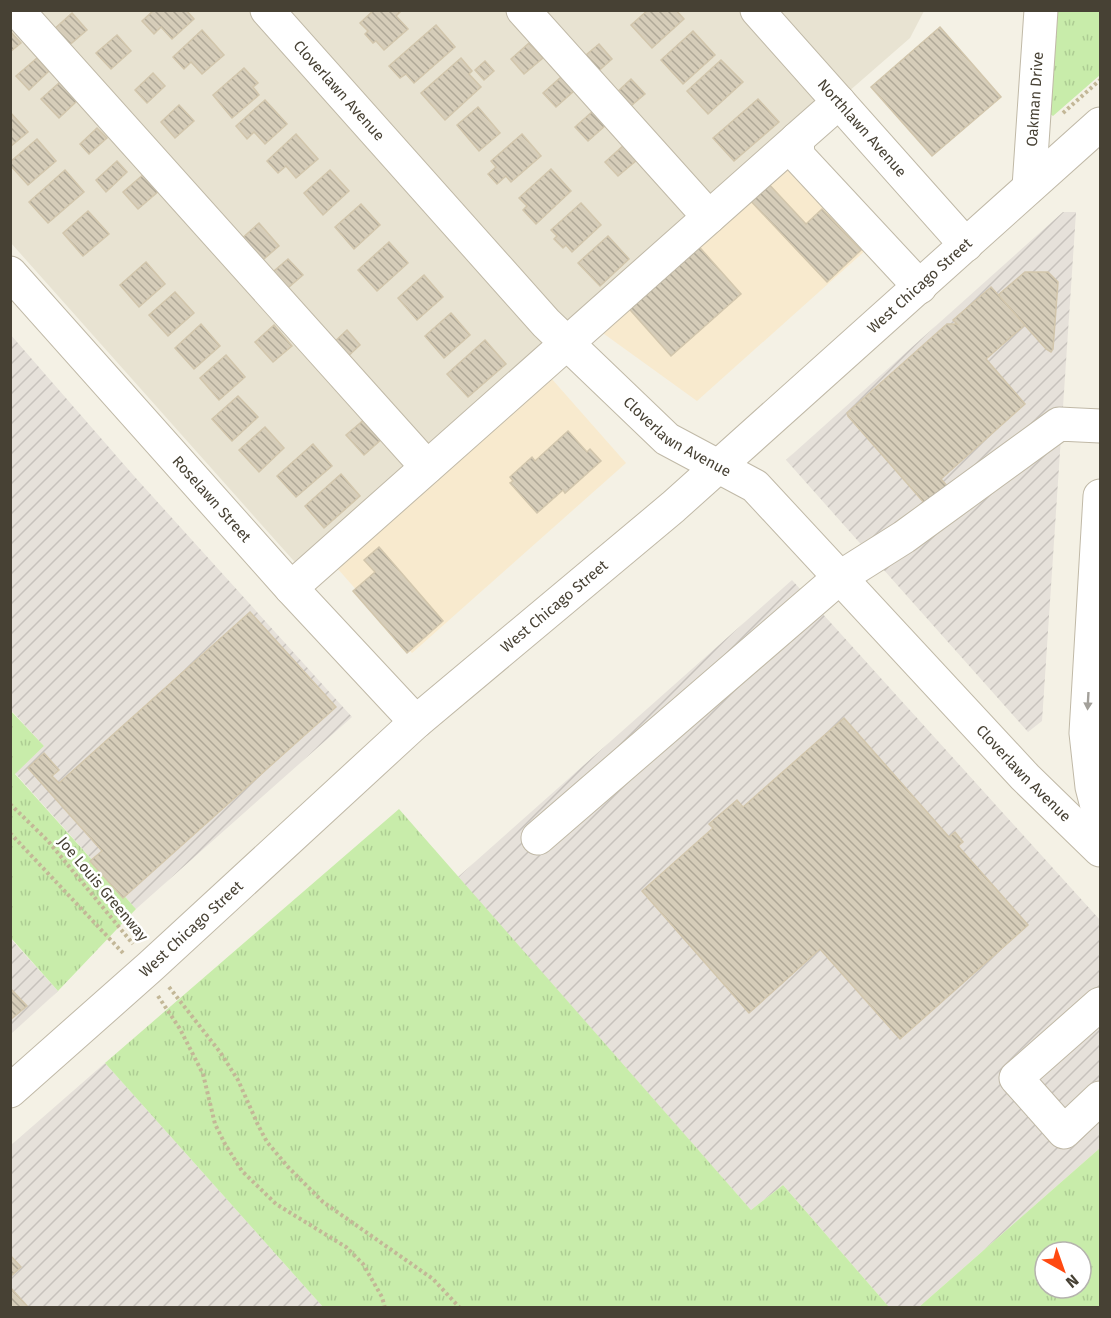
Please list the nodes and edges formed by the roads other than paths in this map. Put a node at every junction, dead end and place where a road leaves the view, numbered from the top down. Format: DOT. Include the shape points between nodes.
graph roads {
  1 [pos="18,10"];
  2 [pos="267,10"];
  3 [pos="523,10"];
  4 [pos="757,10"];
  5 [pos="1041,10"];
  6 [pos="839,102"];
  7 [pos="1101,124"];
  8 [pos="797,139"];
  9 [pos="1029,187"];
  10 [pos="709,217"];
  11 [pos="966,245"];
  12 [pos="10,273"];
  13 [pos="920,287"];
  14 [pos="568,342"];
  15 [pos="1101,426"];
  16 [pos="717,466"];
  17 [pos="427,467"];
  18 [pos="1101,496"];
  19 [pos="839,578"];
  20 [pos="291,588"];
  21 [pos="416,722"];
  22 [pos="1101,818"];
  23 [pos="538,838"];
  24 [pos="1101,850"];
  25 [pos="1101,1004"];
  26 [pos="10,1091"];
  27 [pos="1101,1098"];
  1 -- 17 [label="street"];
  2 -- 14 [label="street, Cloverlawn Avenue" via="546,323"];
  3 -- 10 [label="street"];
  4 -- 6 [label="street, Northlawn Avenue"];
  5 -- 9 [label="street, Oakman Drive"];
  6 -- 8 [label="street"];
  6 -- 11 [label="street, Northlawn Avenue"];
  7 -- 9 [label="street, West Chicago Street"];
  8 -- 10 [label="street"];
  8 -- 13 [label="street" via="798,156"];
  9 -- 11 [label="street, West Chicago Street"];
  10 -- 14 [label="street"];
  11 -- 13 [label="street, West Chicago Street"];
  12 -- 20 [label="street, Roselawn Street"];
  13 -- 16 [label="street, West Chicago Street"];
  14 -- 16 [label="street, Cloverlawn Avenue" via="667,439"];
  14 -- 17 [label="street"];
  15 -- 19 [label="street" via="1059,424 904,537"];
  16 -- 19 [label="street, Cloverlawn Avenue" via="755,486"];
  16 -- 21 [label="street, West Chicago Street"];
  17 -- 20 [label="street"];
  18 -- 22 [label="street, one-way" via="1086,733 1092,787"];
  19 -- 23 [label="street"];
  19 -- 24 [label="street, Cloverlawn Avenue" via="1025,777"];
  20 -- 21 [label="street, Roselawn Street"];
  21 -- 26 [label="street, West Chicago Street"];
  25 -- 27 [label="street" via="1016,1078 1064,1132"];
}
